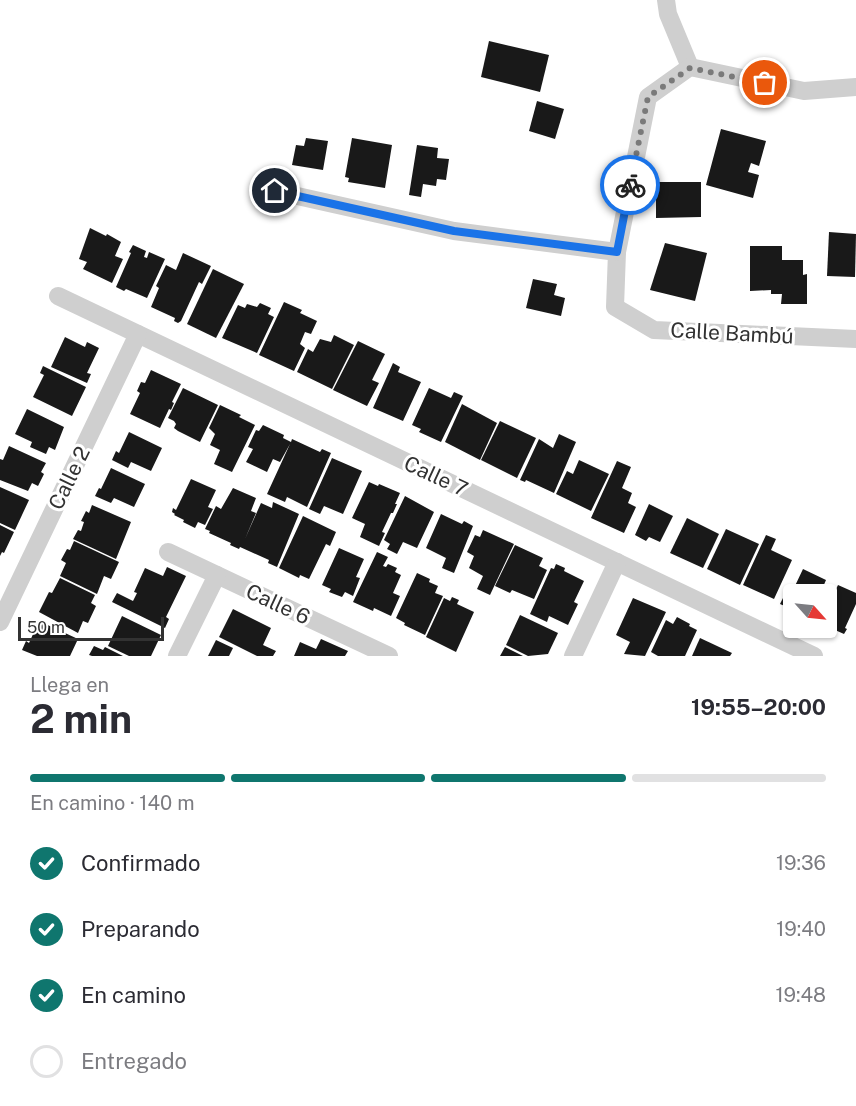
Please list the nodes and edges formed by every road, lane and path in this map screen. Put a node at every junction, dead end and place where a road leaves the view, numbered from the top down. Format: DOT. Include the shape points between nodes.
graph roads {
  1 [pos="666,0"];
  2 [pos="690,68"];
  3 [pos="856,87"];
  4 [pos="275,191"];
  5 [pos="617,252"];
  6 [pos="58,296"];
  7 [pos="138,334"];
  8 [pos="856,339"];
  9 [pos="168,552"];
  10 [pos="617,562"];
  11 [pos="217,575"];
  12 [pos="0,622"];
  13 [pos="368,652"];
  14 [pos="177,656"];
  15 [pos="388,656"];
  16 [pos="573,656"];
  17 [pos="814,656"];
  1 -- 2 [label="street"];
  2 -- 3 [label="street" via="804,91"];
  2 -- 5 [label="street, Calle Bambú" via="648,97"];
  4 -- 5 [label="street" via="454,231"];
  5 -- 8 [label="street, Calle Bambú" via="615,307 654,330"];
  6 -- 7 [label="street, Calle 7"];
  7 -- 10 [label="street, Calle 7"];
  7 -- 12 [label="street, Calle 2"];
  9 -- 11 [label="street, Calle 6"];
  10 -- 16 [label="street"];
  10 -- 17 [label="street, Calle 7"];
  11 -- 13 [label="street, Calle 6"];
  11 -- 14 [label="street"];
  13 -- 15 [label="street, Calle 6"];
}
